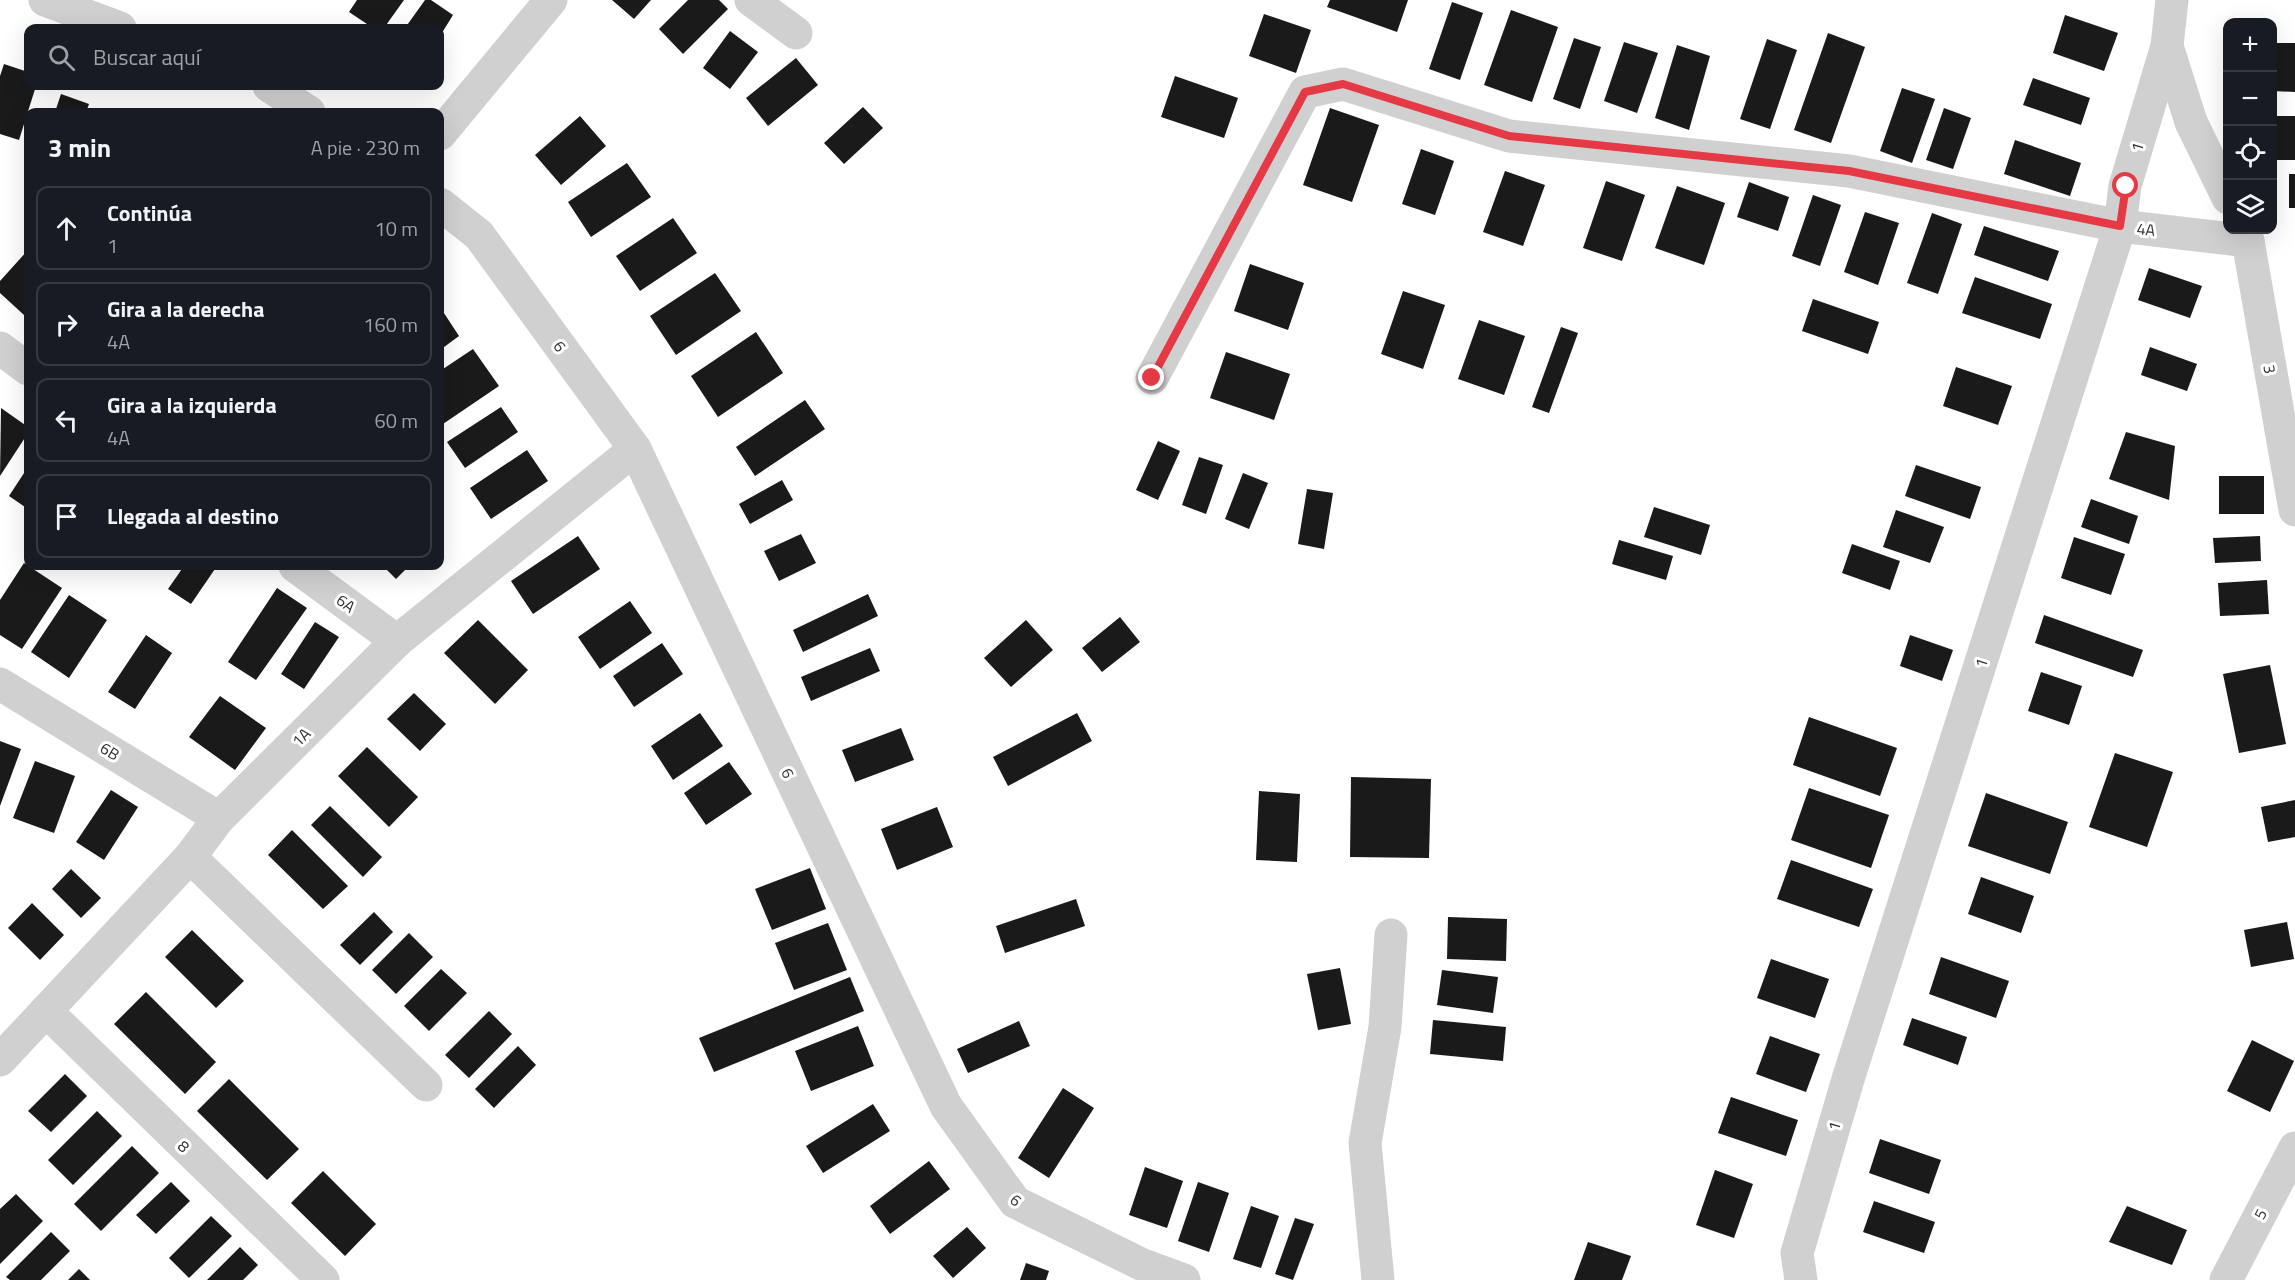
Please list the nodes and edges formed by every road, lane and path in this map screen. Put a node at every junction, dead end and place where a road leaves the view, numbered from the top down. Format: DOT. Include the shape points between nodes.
graph roads {
  1 [pos="45,0"];
  2 [pos="551,0"];
  3 [pos="751,0"];
  4 [pos="2172,0"];
  5 [pos="83,7"];
  6 [pos="113,24"];
  7 [pos="796,33"];
  8 [pos="2167,46"];
  9 [pos="275,90"];
  10 [pos="303,108"];
  11 [pos="444,129"];
  12 [pos="2223,188"];
  13 [pos="444,207"];
  14 [pos="2120,226"];
  15 [pos="2245,235"];
  16 [pos="0,348"];
  17 [pos="24,366"];
  18 [pos="1152,378"];
  19 [pos="635,449"];
  20 [pos="2295,510"];
  21 [pos="300,570"];
  22 [pos="397,641"];
  23 [pos="0,684"];
  24 [pos="219,819"];
  25 [pos="190,857"];
  26 [pos="1391,935"];
  27 [pos="46,1011"];
  28 [pos="0,1060"];
  29 [pos="426,1085"];
  30 [pos="2295,1148"];
  31 [pos="323,1280"];
  32 [pos="1184,1280"];
  33 [pos="1378,1280"];
  34 [pos="1802,1280"];
  35 [pos="2226,1280"];
  1 -- 5 [label="street"];
  2 -- 11 [label="street"];
  3 -- 7 [label="street"];
  4 -- 8 [label="street"];
  5 -- 6 [label="street"];
  8 -- 12 [label="street" via="2191,122"];
  8 -- 14 [label="street, 1" via="2126,186"];
  9 -- 10 [label="street"];
  13 -- 19 [label="street, 6" via="478,235"];
  14 -- 15 [label="street, 4A"];
  14 -- 18 [label="street, 4A" via="1849,171 1509,136 1343,84 1305,92"];
  14 -- 34 [label="street, 1" via="1849,1076 1797,1253"];
  15 -- 20 [label="street, 3"];
  16 -- 17 [label="street"];
  19 -- 22 [label="street, 1A"];
  19 -- 32 [label="street, 6" via="946,1107 1015,1202 1143,1265"];
  21 -- 22 [label="street, 6A"];
  22 -- 24 [label="street, 1A"];
  23 -- 24 [label="street, 6B"];
  24 -- 25 [label="street, 1A"];
  25 -- 27 [label="street, 1A"];
  25 -- 29 [label="street"];
  26 -- 33 [label="street" via="1385,1027 1365,1143"];
  27 -- 28 [label="street, 1A"];
  27 -- 31 [label="street, 8"];
  30 -- 35 [label="street, 5"];
}
